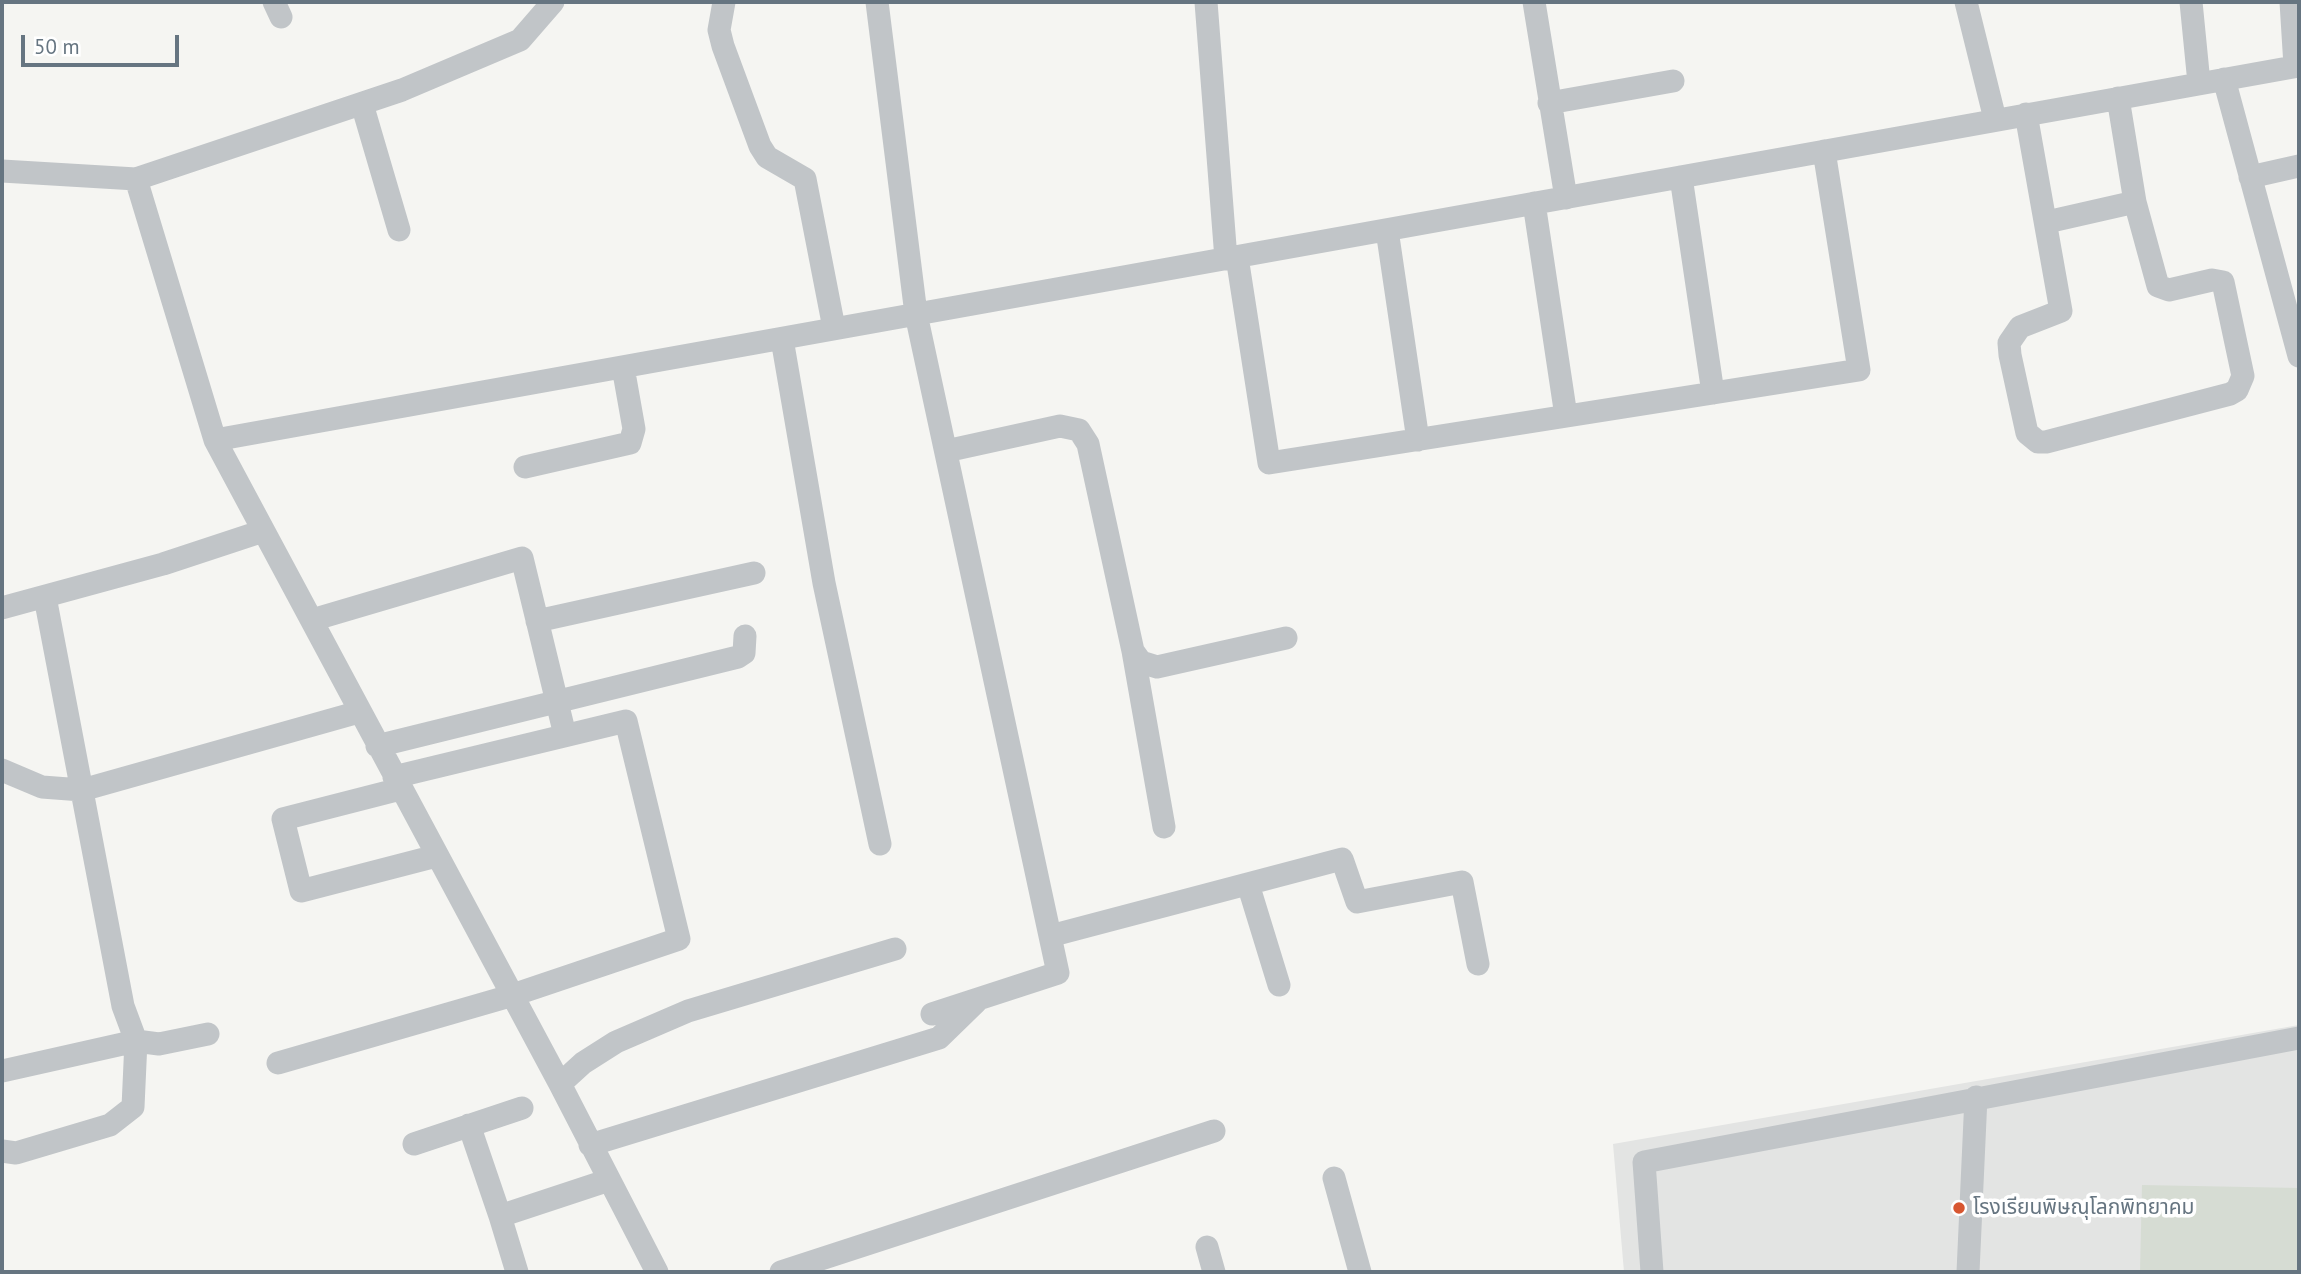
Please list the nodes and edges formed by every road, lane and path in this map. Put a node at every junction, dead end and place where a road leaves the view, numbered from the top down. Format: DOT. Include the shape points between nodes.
graph roads {
  1 [pos="553,2"];
  2 [pos="723,2"];
  3 [pos="877,2"];
  4 [pos="1206,2"];
  5 [pos="1534,2"];
  6 [pos="1966,2"];
  7 [pos="2191,2"];
  8 [pos="2291,2"];
  9 [pos="2297,66"];
  10 [pos="2224,79"];
  11 [pos="1673,81"];
  12 [pos="2199,83"];
  13 [pos="2118,98"];
  14 [pos="1549,103"];
  15 [pos="362,104"];
  16 [pos="2026,114"];
  17 [pos="1995,119"];
  18 [pos="1824,151"];
  19 [pos="2299,166"];
  20 [pos="2,171"];
  21 [pos="1681,177"];
  22 [pos="2250,177"];
  23 [pos="136,179"];
  24 [pos="1566,198"];
  25 [pos="2136,202"];
  26 [pos="1534,203"];
  27 [pos="2047,222"];
  28 [pos="399,230"];
  29 [pos="1387,230"];
  30 [pos="1231,258"];
  31 [pos="916,314"];
  32 [pos="834,328"];
  33 [pos="782,339"];
  34 [pos="2299,356"];
  35 [pos="623,367"];
  36 [pos="1713,393"];
  37 [pos="1566,416"];
  38 [pos="215,440"];
  39 [pos="1418,440"];
  40 [pos="946,451"];
  41 [pos="525,467"];
  42 [pos="263,531"];
  43 [pos="754,573"];
  44 [pos="45,597"];
  45 [pos="2,608"];
  46 [pos="312,621"];
  47 [pos="537,621"];
  48 [pos="745,636"];
  49 [pos="1286,638"];
  50 [pos="1133,651"];
  51 [pos="557,702"];
  52 [pos="359,712"];
  53 [pos="565,735"];
  54 [pos="377,746"];
  55 [pos="2,770"];
  56 [pos="397,783"];
  57 [pos="82,790"];
  58 [pos="1164,827"];
  59 [pos="880,844"];
  60 [pos="436,856"];
  61 [pos="1248,884"];
  62 [pos="1050,936"];
  63 [pos="895,949"];
  64 [pos="1478,964"];
  65 [pos="1279,985"];
  66 [pos="510,996"];
  67 [pos="979,999"];
  68 [pos="932,1014"];
  69 [pos="208,1034"];
  70 [pos="2299,1038"];
  71 [pos="136,1041"];
  72 [pos="278,1063"];
  73 [pos="2,1071"];
  74 [pos="560,1084"];
  75 [pos="1976,1097"];
  76 [pos="522,1108"];
  77 [pos="469,1125"];
  78 [pos="1214,1131"];
  79 [pos="414,1144"];
  80 [pos="590,1145"];
  81 [pos="2,1151"];
  82 [pos="1334,1178"];
  83 [pos="609,1181"];
  84 [pos="500,1216"];
  85 [pos="1207,1248"];
  86 [pos="517,1272"];
  87 [pos="657,1272"];
  88 [pos="781,1272"];
  89 [pos="1214,1272"];
  90 [pos="1360,1272"];
  91 [pos="1652,1272"];
  92 [pos="1968,1272"];
  1 -- 15 [label="street" via="520,40"];
  2 -- 32 [label="street" via="721,38 760,146 767,157 805,179"];
  3 -- 31 [label="street"];
  4 -- 30 [label="street"];
  5 -- 14 [label="street"];
  6 -- 17 [label="street"];
  7 -- 12 [label="street"];
  8 -- 9 [label="street"];
  9 -- 10 [label="street"];
  10 -- 12 [label="street"];
  10 -- 22 [label="street"];
  11 -- 14 [label="street"];
  12 -- 13 [label="street"];
  13 -- 16 [label="street"];
  13 -- 25 [label="street"];
  14 -- 24 [label="street"];
  15 -- 23 [label="street"];
  15 -- 28 [label="street"];
  16 -- 17 [label="street"];
  16 -- 27 [label="street"];
  17 -- 18 [label="street"];
  18 -- 21 [label="street"];
  18 -- 36 [label="street" via="1859,370"];
  19 -- 22 [label="street"];
  20 -- 23 [label="street"];
  21 -- 24 [label="street"];
  21 -- 36 [label="street"];
  22 -- 34 [label="street"];
  23 -- 38 [label="street"];
  24 -- 26 [label="street"];
  25 -- 27 [label="street"];
  25 -- 27 [label="street" via="2161,288 2217,279 2226,286 2243,376 2230,394 2038,442 2027,433 2010,343 2020,327 2061,311"];
  26 -- 29 [label="street"];
  26 -- 37 [label="street"];
  29 -- 30 [label="street"];
  29 -- 39 [label="street"];
  30 -- 31 [label="street"];
  30 -- 39 [label="street" via="1269,463"];
  31 -- 32 [label="street"];
  31 -- 40 [label="street"];
  32 -- 33 [label="street"];
  33 -- 35 [label="street"];
  33 -- 59 [label="street" via="824,583"];
  35 -- 38 [label="street"];
  35 -- 41 [label="street" via="634,429 630,443"];
  36 -- 37 [label="street"];
  37 -- 39 [label="street"];
  38 -- 42 [label="street"];
  40 -- 50 [label="street" via="1060,426 1079,430 1088,444"];
  40 -- 62 [label="street"];
  42 -- 44 [label="street"];
  42 -- 46 [label="street"];
  43 -- 47 [label="street"];
  44 -- 45 [label="street"];
  44 -- 57 [label="street"];
  46 -- 47 [label="street" via="522,558"];
  46 -- 52 [label="street"];
  47 -- 51 [label="street"];
  48 -- 51 [label="street" via="744,653 738,657"];
  49 -- 50 [label="street" via="1157,667 1141,662"];
  50 -- 58 [label="street"];
  51 -- 53 [label="street"];
  51 -- 54 [label="street"];
  52 -- 54 [label="street"];
  52 -- 57 [label="street"];
  53 -- 56 [label="street"];
  53 -- 66 [label="street" via="626,721 679,939"];
  54 -- 56 [label="street"];
  55 -- 57 [label="street" via="43,787"];
  56 -- 60 [label="street"];
  56 -- 60 [label="street" via="283,819 300,891"];
  57 -- 71 [label="street" via="123,1006"];
  60 -- 66 [label="street"];
  61 -- 62 [label="street"];
  61 -- 64 [label="street" via="1342,859 1357,902 1462,882"];
  61 -- 65 [label="street"];
  62 -- 67 [label="street" via="1058,973"];
  63 -- 74 [label="street" via="688,1011 616,1042"];
  66 -- 72 [label="street"];
  66 -- 74 [label="street"];
  67 -- 68 [label="street"];
  67 -- 80 [label="street" via="939,1038"];
  69 -- 71 [label="street" via="159,1044"];
  70 -- 75 [label="street"];
  71 -- 73 [label="street"];
  71 -- 81 [label="street" via="133,1107 110,1125 16,1153"];
  74 -- 80 [label="street"];
  75 -- 91 [label="street" via="1644,1162"];
  75 -- 92 [label="street"];
  76 -- 77 [label="street"];
  77 -- 79 [label="street"];
  77 -- 84 [label="street"];
  78 -- 88 [label="street"];
  80 -- 83 [label="street"];
  82 -- 90 [label="street"];
  83 -- 84 [label="street"];
  83 -- 87 [label="street"];
  84 -- 86 [label="street"];
  85 -- 89 [label="street"];
}
